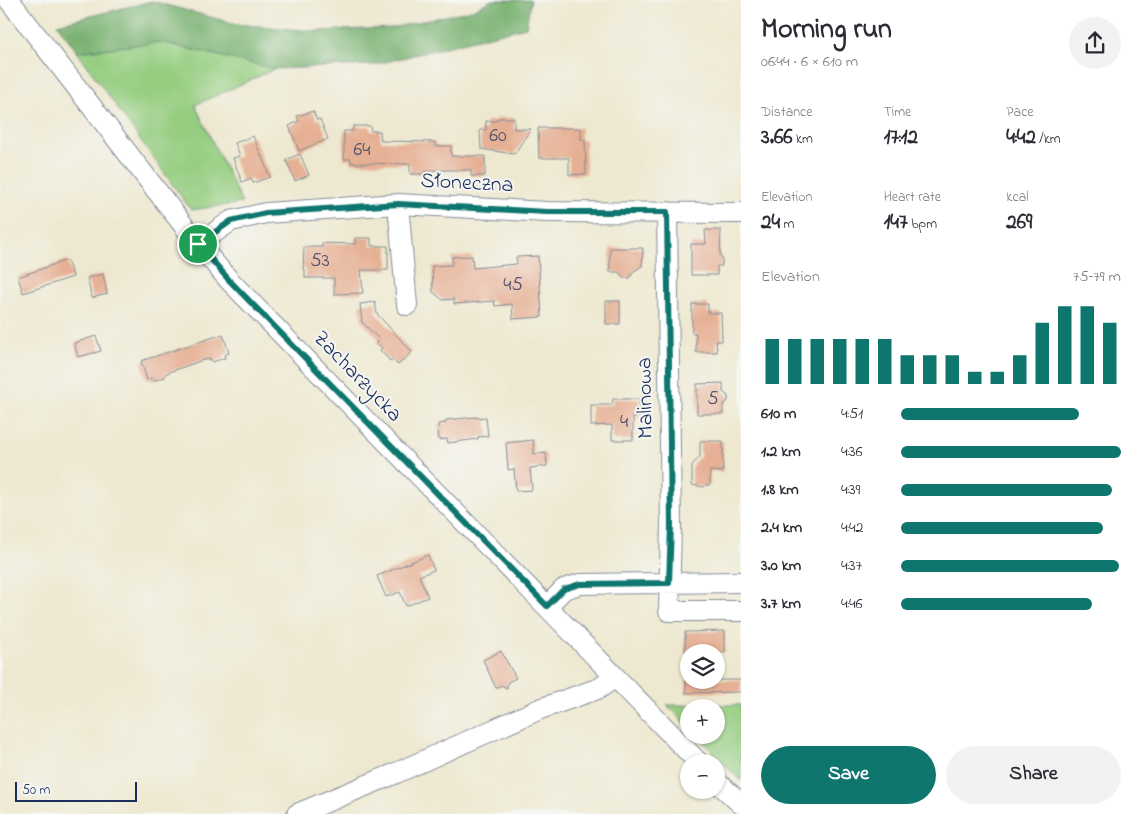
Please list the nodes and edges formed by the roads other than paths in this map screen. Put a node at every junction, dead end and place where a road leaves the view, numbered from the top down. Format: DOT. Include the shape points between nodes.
graph roads {
  1 [pos="9,0"];
  2 [pos="398,204"];
  3 [pos="667,212"];
  4 [pos="741,213"];
  5 [pos="198,244"];
  6 [pos="408,305"];
  7 [pos="741,582"];
  8 [pos="669,583"];
  9 [pos="547,606"];
  10 [pos="741,611"];
  11 [pos="615,677"];
  12 [pos="690,754"];
  13 [pos="725,789"];
  14 [pos="741,804"];
  15 [pos="297,814"];
  1 -- 5 [label="street, Zacharzycka"];
  2 -- 3 [label="street, Słoneczna" via="547,212"];
  2 -- 5 [label="street, Słoneczna" via="246,216 231,221"];
  2 -- 6 [label="street"];
  3 -- 4 [label="street, Słoneczna"];
  3 -- 8 [label="street, Malinowa"];
  5 -- 9 [label="street, Zacharzycka" via="229,280"];
  7 -- 8 [label="street"];
  8 -- 9 [label="street" via="580,584 564,589"];
  8 -- 10 [label="street, Malinowa" via="669,611"];
  9 -- 11 [label="street, Zacharzycka"];
  11 -- 12 [label="street, Zacharzycka"];
  11 -- 15 [label="street" via="600,688 540,708"];
  13 -- 14 [label="street"];
}
